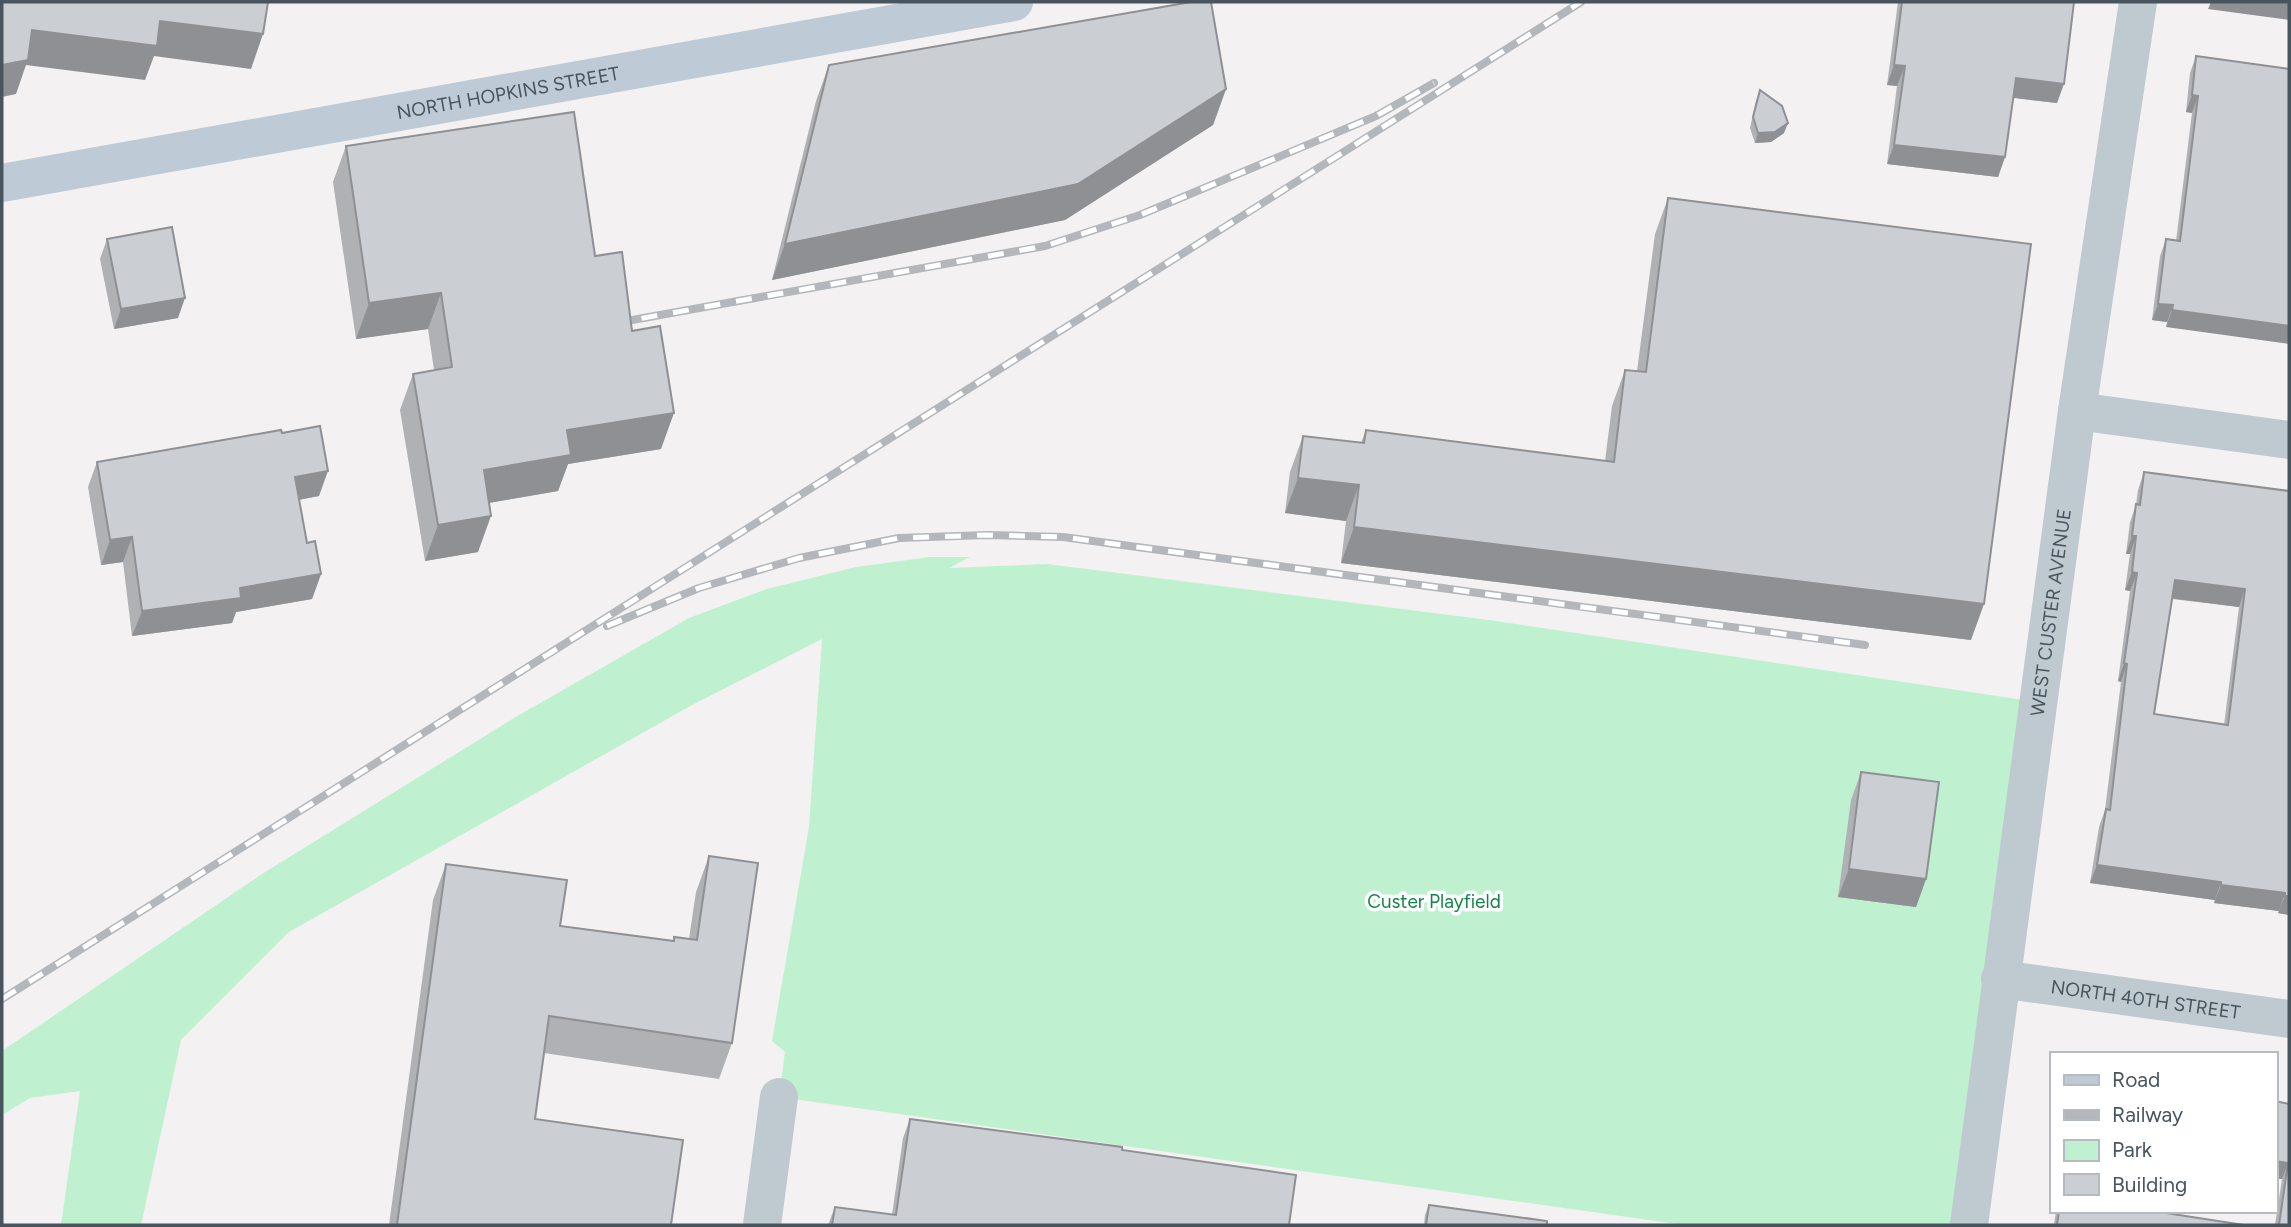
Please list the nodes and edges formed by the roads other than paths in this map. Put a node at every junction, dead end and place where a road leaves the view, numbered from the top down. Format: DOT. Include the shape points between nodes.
graph roads {
  1 [pos="1014,2"];
  2 [pos="2137,2"];
  3 [pos="2,183"];
  4 [pos="2077,411"];
  5 [pos="2289,440"];
  6 [pos="2000,979"];
  7 [pos="2289,1019"];
  8 [pos="779,1097"];
  9 [pos="762,1225"];
  10 [pos="1969,1225"];
  1 -- 3 [label="main road, NORTH HOPKINS STREET"];
  2 -- 4 [label="street, WEST CUSTER AVENUE"];
  4 -- 5 [label="street"];
  4 -- 6 [label="street, WEST CUSTER AVENUE"];
  6 -- 7 [label="street, NORTH 40TH STREET"];
  6 -- 10 [label="street, WEST CUSTER AVENUE"];
  8 -- 9 [label="street"];
}
